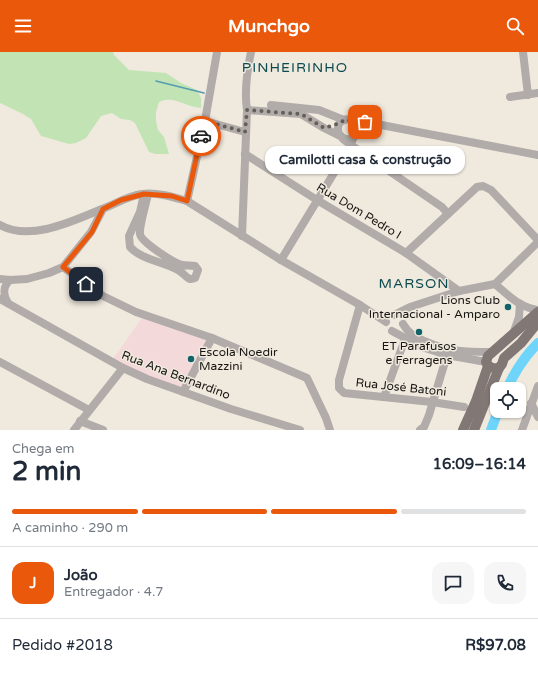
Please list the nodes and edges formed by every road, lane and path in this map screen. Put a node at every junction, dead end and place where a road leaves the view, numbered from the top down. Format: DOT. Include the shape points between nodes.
graph roads {
  1 [pos="217,52"];
  2 [pos="251,52"];
  3 [pos="523,52"];
  4 [pos="538,93"];
  5 [pos="528,94"];
  6 [pos="510,97"];
  7 [pos="272,105"];
  8 [pos="247,110"];
  9 [pos="205,121"];
  10 [pos="345,121"];
  11 [pos="365,122"];
  12 [pos="324,128"];
  13 [pos="245,132"];
  14 [pos="342,137"];
  15 [pos="354,139"];
  16 [pos="244,154"];
  17 [pos="538,155"];
  18 [pos="146,194"];
  19 [pos="317,200"];
  20 [pos="187,201"];
  21 [pos="103,209"];
  22 [pos="448,214"];
  23 [pos="0,225"];
  24 [pos="129,236"];
  25 [pos="140,236"];
  26 [pos="242,236"];
  27 [pos="538,241"];
  28 [pos="406,253"];
  29 [pos="281,260"];
  30 [pos="63,267"];
  31 [pos="0,279"];
  32 [pos="10,280"];
  33 [pos="495,284"];
  34 [pos="459,291"];
  35 [pos="0,299"];
  36 [pos="8,303"];
  37 [pos="520,304"];
  38 [pos="360,305"];
  39 [pos="410,307"];
  40 [pos="538,311"];
  41 [pos="394,315"];
  42 [pos="386,322"];
  43 [pos="403,323"];
  44 [pos="537,324"];
  45 [pos="392,332"];
  46 [pos="513,334"];
  47 [pos="212,338"];
  48 [pos="405,339"];
  49 [pos="493,351"];
  50 [pos="447,355"];
  51 [pos="504,358"];
  52 [pos="0,362"];
  53 [pos="487,364"];
  54 [pos="123,368"];
  55 [pos="499,368"];
  56 [pos="538,386"];
  57 [pos="183,392"];
  58 [pos="384,397"];
  59 [pos="432,402"];
  60 [pos="531,403"];
  61 [pos="464,406"];
  62 [pos="89,410"];
  63 [pos="538,417"];
  64 [pos="80,421"];
  65 [pos="422,428"];
  66 [pos="74,430"];
  67 [pos="103,430"];
  68 [pos="300,430"];
  69 [pos="330,430"];
  70 [pos="464,430"];
  71 [pos="474,430"];
  72 [pos="522,430"];
  1 -- 9 [label="street"];
  2 -- 8 [label="street" via="245,100"];
  3 -- 5 [label="street"];
  4 -- 5 [label="street"];
  5 -- 6 [label="street"];
  7 -- 10 [label="street" via="319,110"];
  8 -- 12 [label="street" via="301,114"];
  8 -- 13 [label="street"];
  9 -- 13 [label="street"];
  9 -- 20 [label="street"];
  10 -- 11 [label="street"];
  10 -- 12 [label="street"];
  10 -- 14 [label="street" via="338,127"];
  10 -- 15 [label="street" via="356,122 358,128"];
  11 -- 15 [label="street"];
  11 -- 17 [label="street"];
  12 -- 14 [label="street"];
  13 -- 16 [label="street"];
  14 -- 15 [label="street"];
  15 -- 19 [label="street"];
  15 -- 22 [label="street"];
  16 -- 19 [label="street, Rua Dom Pedro I"];
  16 -- 26 [label="street"];
  18 -- 20 [label="street" via="172,196"];
  18 -- 21 [label="street" via="121,200"];
  18 -- 24 [label="street"];
  18 -- 25 [label="street"];
  19 -- 28 [label="street, Rua Dom Pedro I"];
  19 -- 29 [label="street"];
  20 -- 26 [label="street"];
  21 -- 23 [label="street" via="38,232 23,232"];
  21 -- 30 [label="street" via="92,232"];
  22 -- 27 [label="street" via="477,188 483,186 491,190"];
  22 -- 28 [label="street"];
  24 -- 25 [label="street"];
  24 -- 25 [label="street" via="130,247 134,252 179,270 187,278 196,278 198,270 195,266 182,265 147,244"];
  26 -- 29 [label="street"];
  27 -- 33 [label="street"];
  28 -- 34 [label="street, Rua Dom Pedro I"];
  29 -- 38 [label="street"];
  30 -- 32 [label="street" via="27,279"];
  30 -- 47 [label="street" via="103,296 136,312"];
  31 -- 32 [label="street"];
  32 -- 36 [label="street" via="4,292"];
  33 -- 34 [label="street"];
  33 -- 37 [label="street"];
  34 -- 39 [label="street"];
  35 -- 36 [label="street, Rua Ana Bernardino"];
  36 -- 54 [label="street, Rua Ana Bernardino"];
  37 -- 40 [label="street"];
  37 -- 46 [label="street"];
  38 -- 42 [label="street"];
  38 -- 58 [label="street, Rua José Batoni" via="339,388 344,393"];
  39 -- 41 [label="street"];
  39 -- 43 [label="street"];
  40 -- 46 [label="main road"];
  41 -- 42 [label="street"];
  41 -- 43 [label="street" via="400,316"];
  42 -- 45 [label="street"];
  43 -- 45 [label="street" via="398,331"];
  43 -- 49 [label="street" via="407,331 415,337 438,347 457,351"];
  44 -- 51 [label="main road"];
  45 -- 48 [label="street"];
  46 -- 49 [label="main road"];
  47 -- 57 [label="street"];
  47 -- 69 [label="street" via="307,378"];
  48 -- 50 [label="street"];
  48 -- 58 [label="street"];
  49 -- 51 [label="main road" via="500,352"];
  49 -- 53 [label="main road" via="488,356"];
  50 -- 53 [label="street"];
  50 -- 59 [label="street"];
  51 -- 55 [label="main road"];
  52 -- 62 [label="street"];
  53 -- 55 [label="main road"];
  53 -- 70 [label="main road"];
  54 -- 57 [label="street, Rua Ana Bernardino"];
  54 -- 62 [label="street"];
  55 -- 71 [label="main road"];
  56 -- 60 [label="street"];
  57 -- 68 [label="street, Rua Ana Bernardino"];
  58 -- 59 [label="street, Rua José Batoni"];
  59 -- 61 [label="street, Rua José Batoni"];
  59 -- 65 [label="street"];
  60 -- 63 [label="street"];
  60 -- 72 [label="street"];
  62 -- 64 [label="street"];
  64 -- 66 [label="street"];
  64 -- 67 [label="street"];
}
